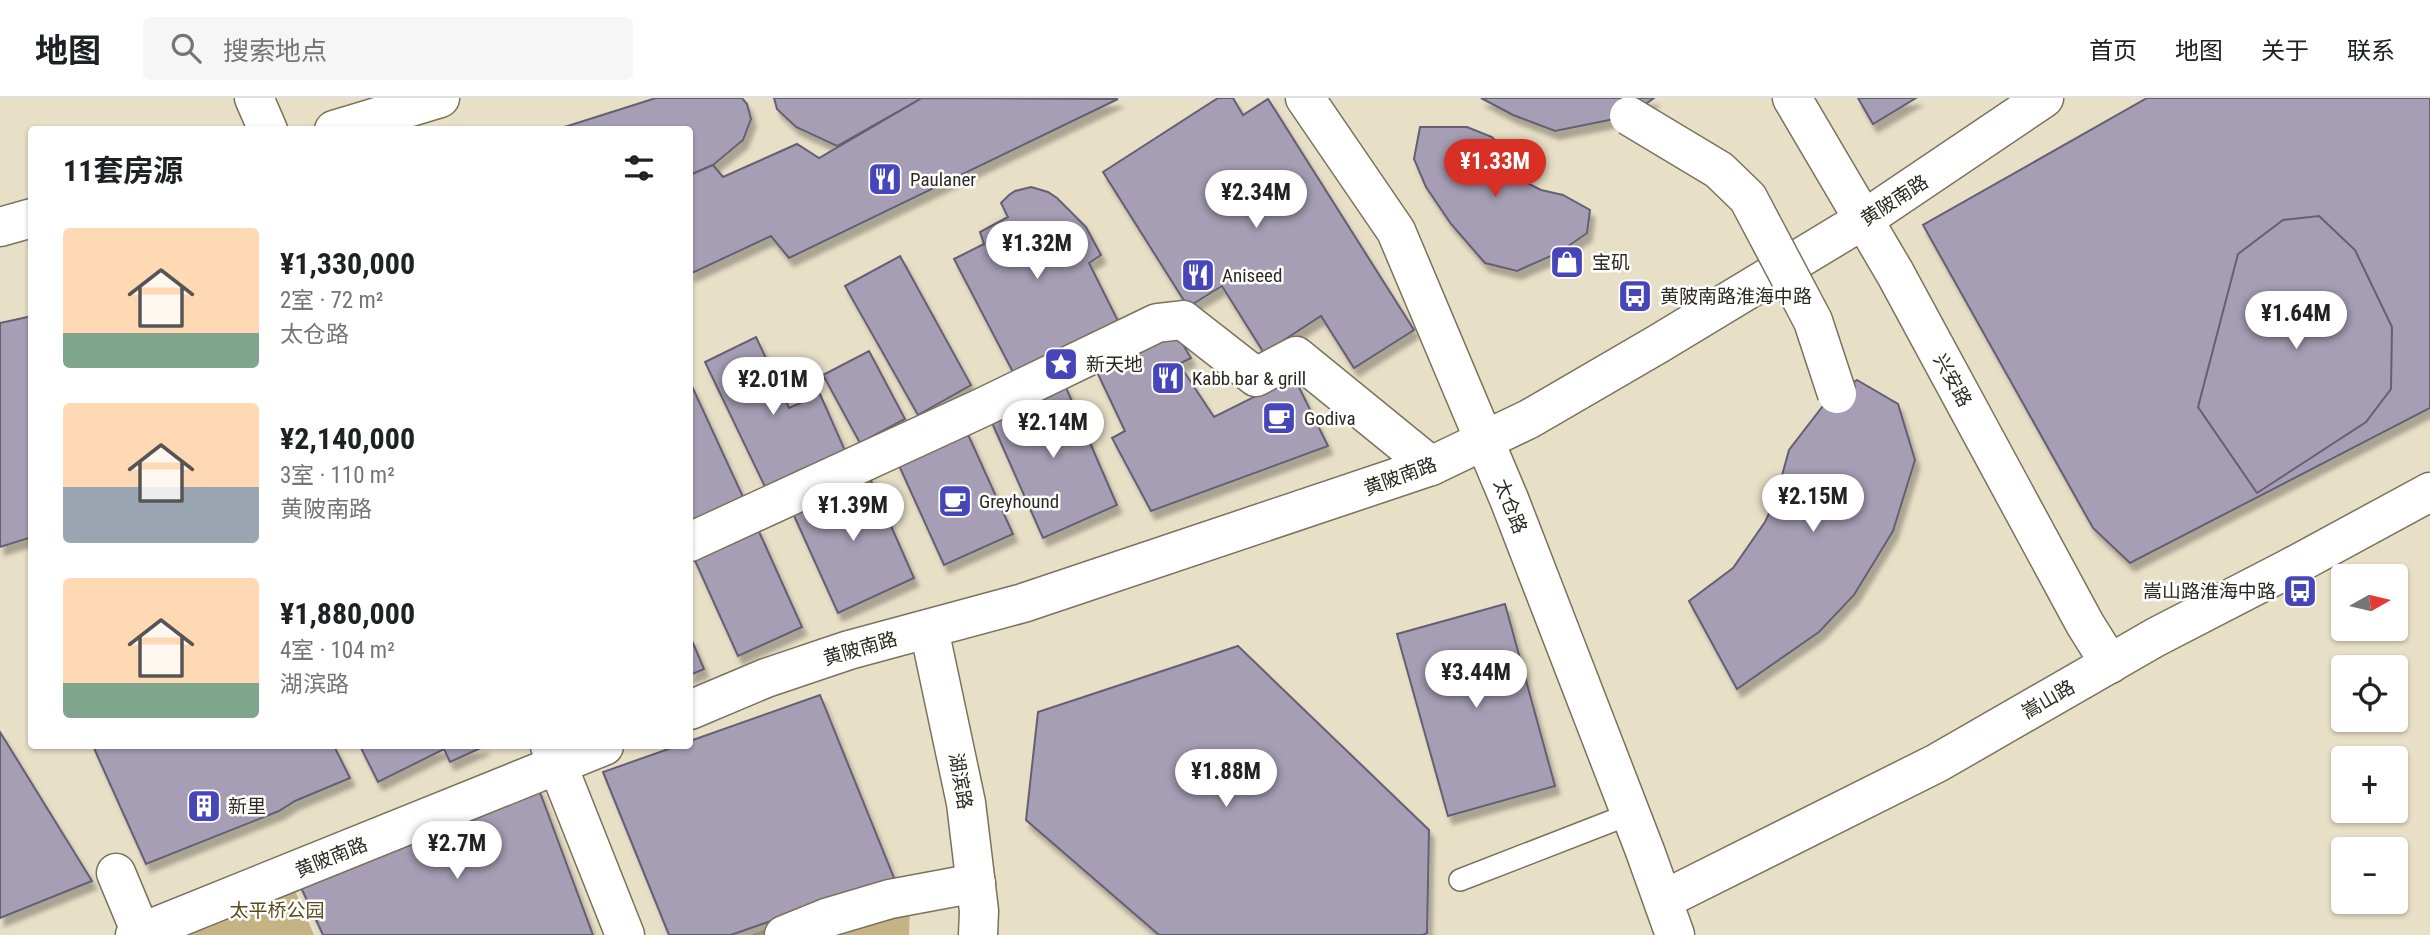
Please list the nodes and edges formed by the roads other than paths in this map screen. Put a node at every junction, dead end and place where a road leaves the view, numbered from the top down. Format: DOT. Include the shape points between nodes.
graph roads {
  1 [pos="254,98"];
  2 [pos="440,98"];
  3 [pos="1305,98"];
  4 [pos="1792,98"];
  5 [pos="2044,98"];
  6 [pos="1629,116"];
  7 [pos="382,123"];
  8 [pos="266,126"];
  9 [pos="361,126"];
  10 [pos="28,219"];
  11 [pos="1863,220"];
  12 [pos="0,227"];
  13 [pos="1837,394"];
  14 [pos="1483,442"];
  15 [pos="1431,466"];
  16 [pos="2430,492"];
  17 [pos="693,541"];
  18 [pos="929,629"];
  19 [pos="2110,664"];
  20 [pos="693,709"];
  21 [pos="587,749"];
  22 [pos="554,755"];
  23 [pos="1630,814"];
  24 [pos="116,873"];
  25 [pos="1460,880"];
  26 [pos="976,883"];
  27 [pos="1669,917"];
  28 [pos="138,934"];
  29 [pos="625,935"];
  30 [pos="784,935"];
  31 [pos="978,935"];
  1 -- 8 [label="street"];
  2 -- 7 [label="street"];
  3 -- 14 [label="street, 太仓路" via="1396,232"];
  4 -- 11 [label="street, 兴安路"];
  5 -- 11 [label="street, 黄陂南路"];
  6 -- 13 [label="street, bridge" via="1719,170 1748,198 1813,321"];
  7 -- 9 [label="street"];
  10 -- 12 [label="street"];
  11 -- 14 [label="street, 黄陂南路" via="1530,419"];
  11 -- 19 [label="street, 兴安路"];
  14 -- 15 [label="street, 黄陂南路"];
  14 -- 23 [label="street, 太仓路"];
  15 -- 17 [label="street" via="1296,356 1256,377 1183,320 1157,323"];
  15 -- 18 [label="street, 黄陂南路" via="1023,603"];
  16 -- 19 [label="street, 嵩山路"];
  18 -- 20 [label="street, 黄陂南路" via="837,654"];
  18 -- 26 [label="street, 湖滨路" via="966,803"];
  19 -- 27 [label="street, 嵩山路"];
  21 -- 22 [label="street, 黄陂南路"];
  22 -- 28 [label="street, 黄陂南路"];
  22 -- 29 [label="street"];
  23 -- 25 [label="lane"];
  23 -- 27 [label="street, 太仓路"];
  24 -- 28 [label="street"];
  26 -- 30 [label="street" via="890,899"];
  26 -- 31 [label="street, 湖滨路"];
}
